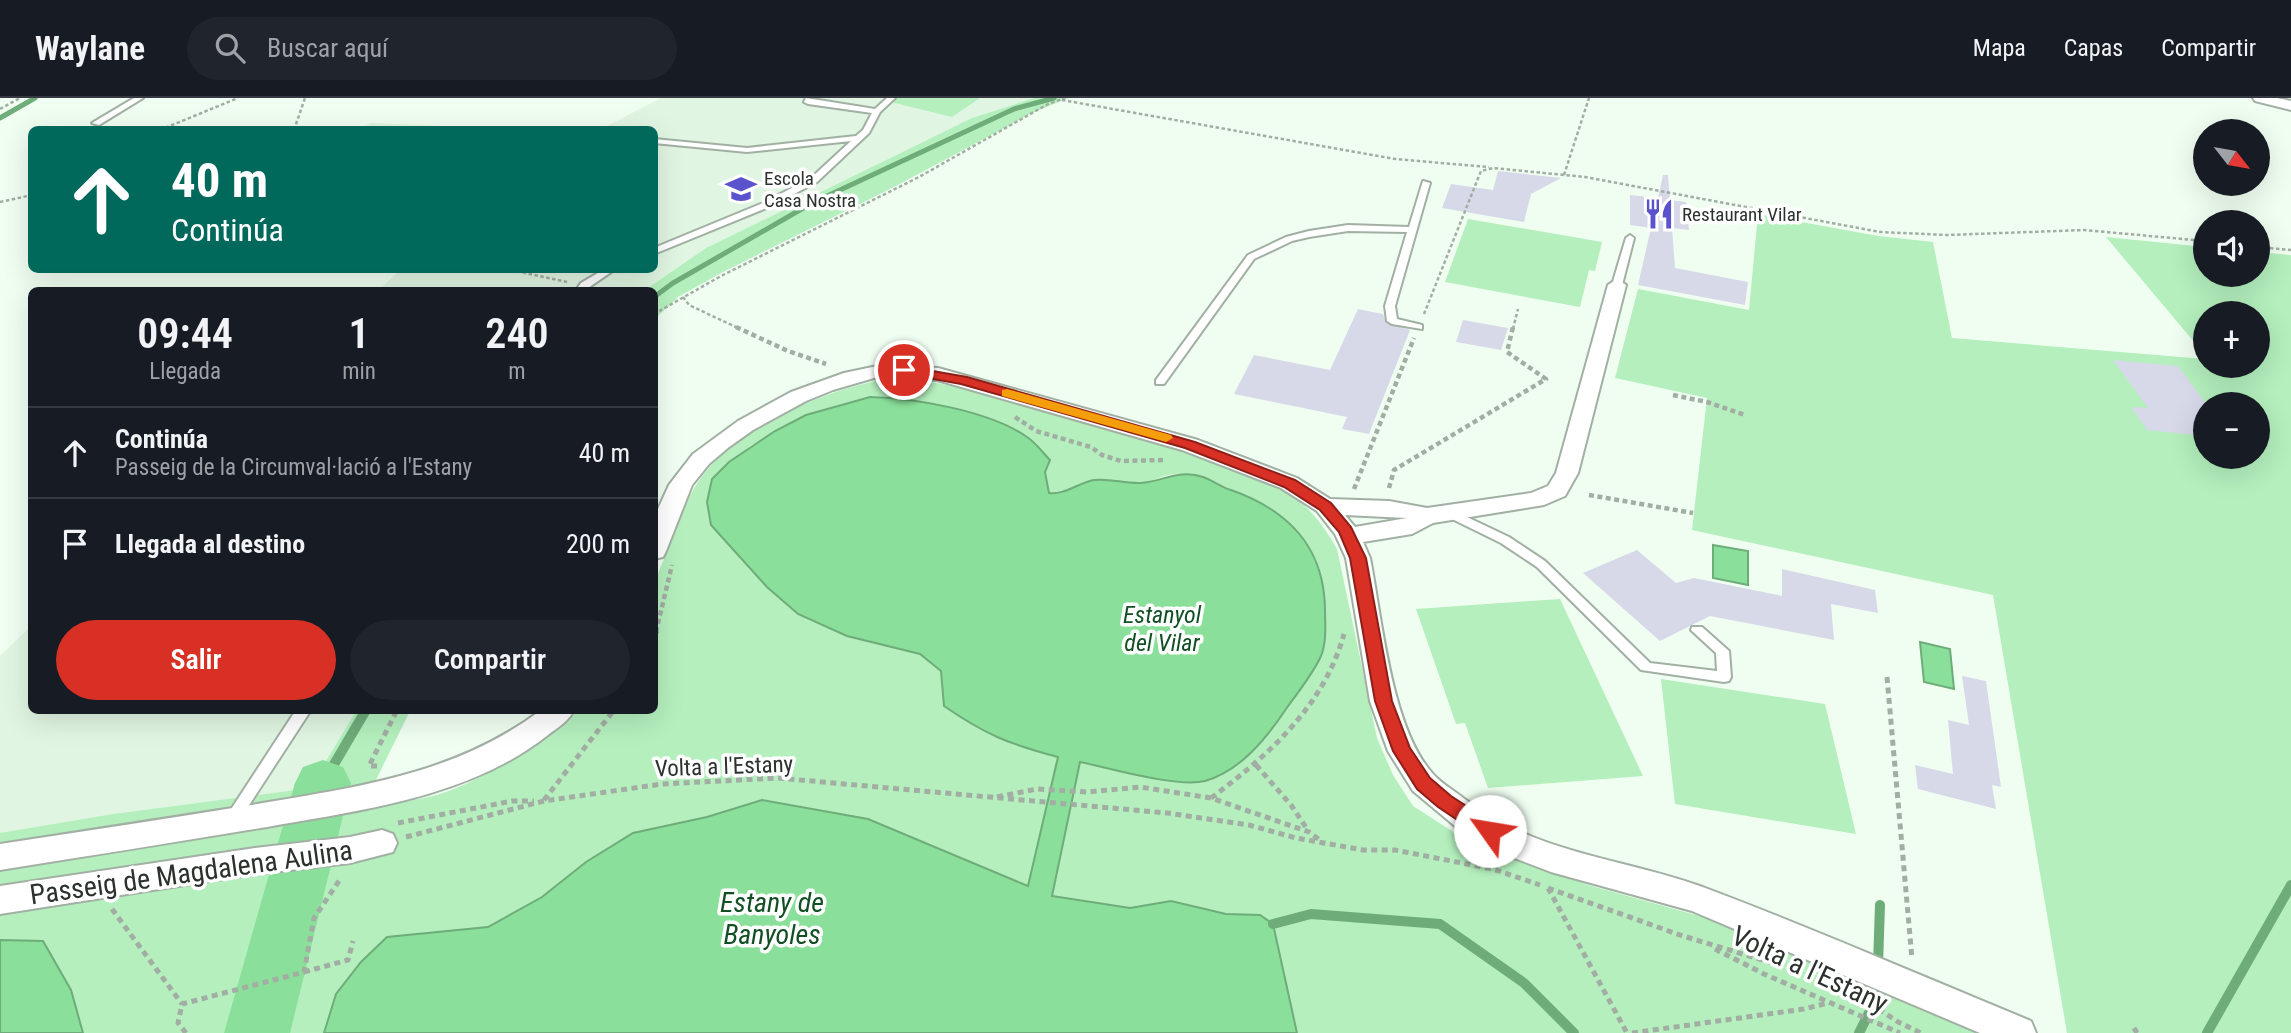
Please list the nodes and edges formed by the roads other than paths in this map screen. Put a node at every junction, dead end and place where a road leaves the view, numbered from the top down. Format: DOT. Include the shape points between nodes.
graph roads {
  1 [pos="139,98"];
  2 [pos="810,98"];
  3 [pos="891,98"];
  4 [pos="2260,98"];
  5 [pos="2291,106"];
  6 [pos="877,111"];
  7 [pos="96,123"];
  8 [pos="859,138"];
  9 [pos="658,141"];
  10 [pos="1426,183"];
  11 [pos="1412,230"];
  12 [pos="1630,238"];
  13 [pos="658,249"];
  14 [pos="604,273"];
  15 [pos="1617,285"];
  16 [pos="584,287"];
  17 [pos="1419,327"];
  18 [pos="1160,382"];
  19 [pos="1325,506"];
  20 [pos="1450,513"];
  21 [pos="1427,516"];
  22 [pos="1349,536"];
  23 [pos="658,541"];
  24 [pos="1697,630"];
  25 [pos="301,714"];
  26 [pos="556,714"];
  27 [pos="232,821"];
  28 [pos="388,833"];
  29 [pos="0,856"];
  30 [pos="0,900"];
  31 [pos="2019,1033"];
  1 -- 7 [label="lane"];
  2 -- 6 [label="lane" via="808,102"];
  3 -- 6 [label="lane"];
  4 -- 5 [label="street"];
  6 -- 8 [label="lane"];
  8 -- 9 [label="lane" via="747,150"];
  8 -- 13 [label="lane" via="814,180"];
  10 -- 11 [label="lane"];
  11 -- 17 [label="lane" via="1390,306 1392,321"];
  11 -- 18 [label="lane" via="1348,228 1309,234 1251,257"];
  12 -- 15 [label="lane"];
  14 -- 16 [label="lane"];
  15 -- 20 [label="street" via="1567,473 1557,491 1536,500"];
  19 -- 21 [label="street" via="1391,507"];
  19 -- 22 [label="street"];
  19 -- 23 [label="street" via="1289,483 1190,445 963,380 904,370 841,380 809,392 712,449 686,477"];
  20 -- 21 [label="street"];
  20 -- 24 [label="lane" via="1541,564 1646,667 1724,677 1722,651"];
  21 -- 22 [label="street" via="1412,526"];
  22 -- 31 [label="street" via="1358,558 1384,701 1402,751 1423,783 1444,802 1490,831 1551,859 1695,898"];
  25 -- 27 [label="lane"];
  26 -- 27 [label="street, Passeig de Magdalena Aulina" via="533,732 431,782"];
  27 -- 29 [label="street, Passeig de Magdalena Aulina"];
  28 -- 30 [label="street, Passeig de Magdalena Aulina" via="342,851"];
}
